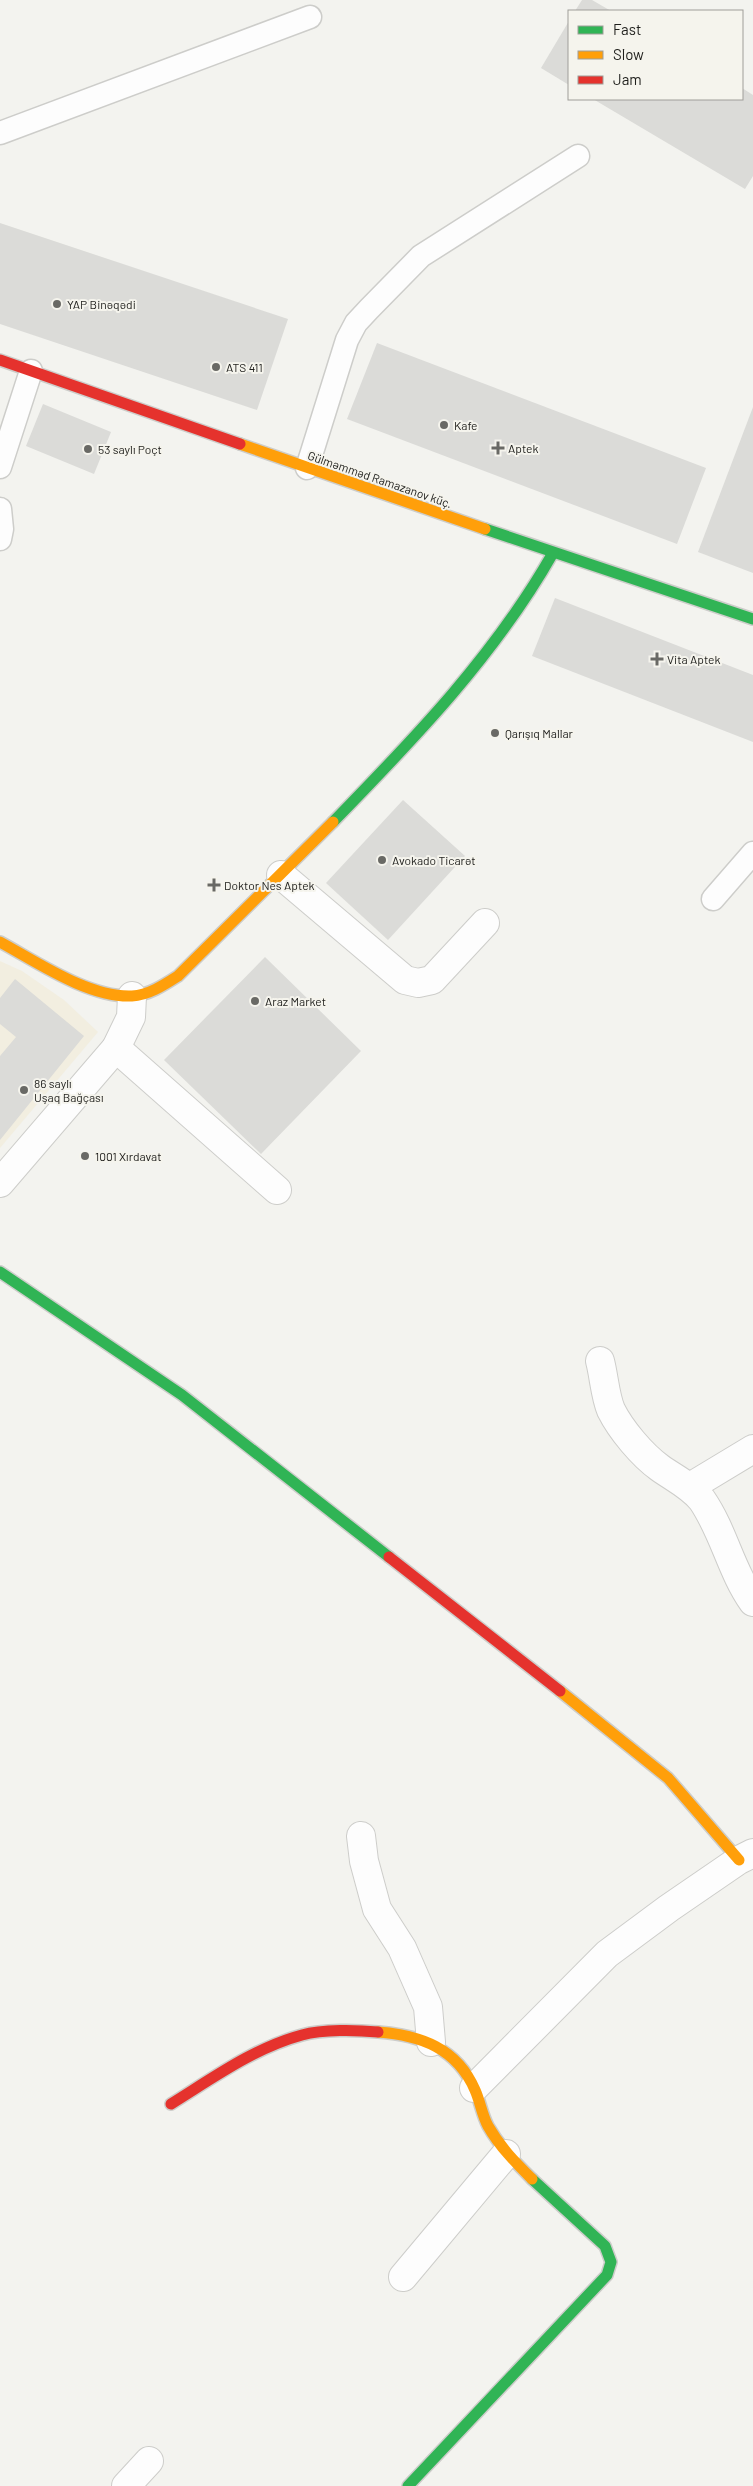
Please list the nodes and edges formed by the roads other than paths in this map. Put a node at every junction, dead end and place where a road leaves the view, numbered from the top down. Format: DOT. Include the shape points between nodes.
graph roads {
  1 [pos="310,17"];
  2 [pos="0,133"];
  3 [pos="578,156"];
  4 [pos="0,360"];
  5 [pos="31,372"];
  6 [pos="0,467"];
  7 [pos="307,468"];
  8 [pos="0,509"];
  9 [pos="0,539"];
  10 [pos="553,553"];
  11 [pos="753,619"];
  12 [pos="753,854"];
  13 [pos="281,876"];
  14 [pos="713,898"];
  15 [pos="484,923"];
  16 [pos="0,942"];
  17 [pos="132,996"];
  18 [pos="116,1048"];
  19 [pos="0,1183"];
  20 [pos="277,1190"];
  21 [pos="0,1272"];
  22 [pos="600,1362"];
  23 [pos="753,1449"];
  24 [pos="690,1487"];
  25 [pos="753,1602"];
  26 [pos="361,1836"];
  27 [pos="746,1856"];
  28 [pos="431,2042"];
  29 [pos="474,2088"];
  30 [pos="171,2104"];
  31 [pos="506,2154"];
  32 [pos="403,2277"];
  33 [pos="149,2461"];
  34 [pos="126,2486"];
  35 [pos="408,2486"];
  1 -- 2 [label="lane"];
  3 -- 7 [label="lane" via="421,256 356,323 347,340"];
  4 -- 5 [label="street, Gülməmməd Ramazanov küç."];
  5 -- 6 [label="lane"];
  5 -- 7 [label="street, Gülməmməd Ramazanov küç."];
  7 -- 10 [label="street, Gülməmməd Ramazanov küç."];
  8 -- 9 [label="lane"];
  10 -- 11 [label="street, Gülməmməd Ramazanov küç."];
  10 -- 13 [label="street" via="493,646 427,725"];
  12 -- 14 [label="lane"];
  13 -- 15 [label="street" via="405,980 418,983 432,980"];
  13 -- 17 [label="street" via="178,976 160,988"];
  16 -- 17 [label="street" via="87,986"];
  17 -- 18 [label="street" via="131,1017"];
  18 -- 19 [label="street"];
  18 -- 20 [label="street"];
  21 -- 27 [label="street" via="182,1395 624,1741 668,1778"];
  22 -- 24 [label="street" via="611,1409 630,1438 658,1466"];
  23 -- 24 [label="street"];
  24 -- 25 [label="street" via="714,1520 732,1566"];
  26 -- 28 [label="street" via="377,1909 402,1948 428,2007"];
  27 -- 29 [label="street" via="607,1954"];
  28 -- 29 [label="street" via="460,2066"];
  28 -- 30 [label="street" via="407,2034 361,2030 304,2034 257,2051"];
  29 -- 31 [label="street" via="487,2124"];
  31 -- 32 [label="street"];
  31 -- 35 [label="street" via="605,2246 611,2262 607,2275"];
  33 -- 34 [label="street"];
}
